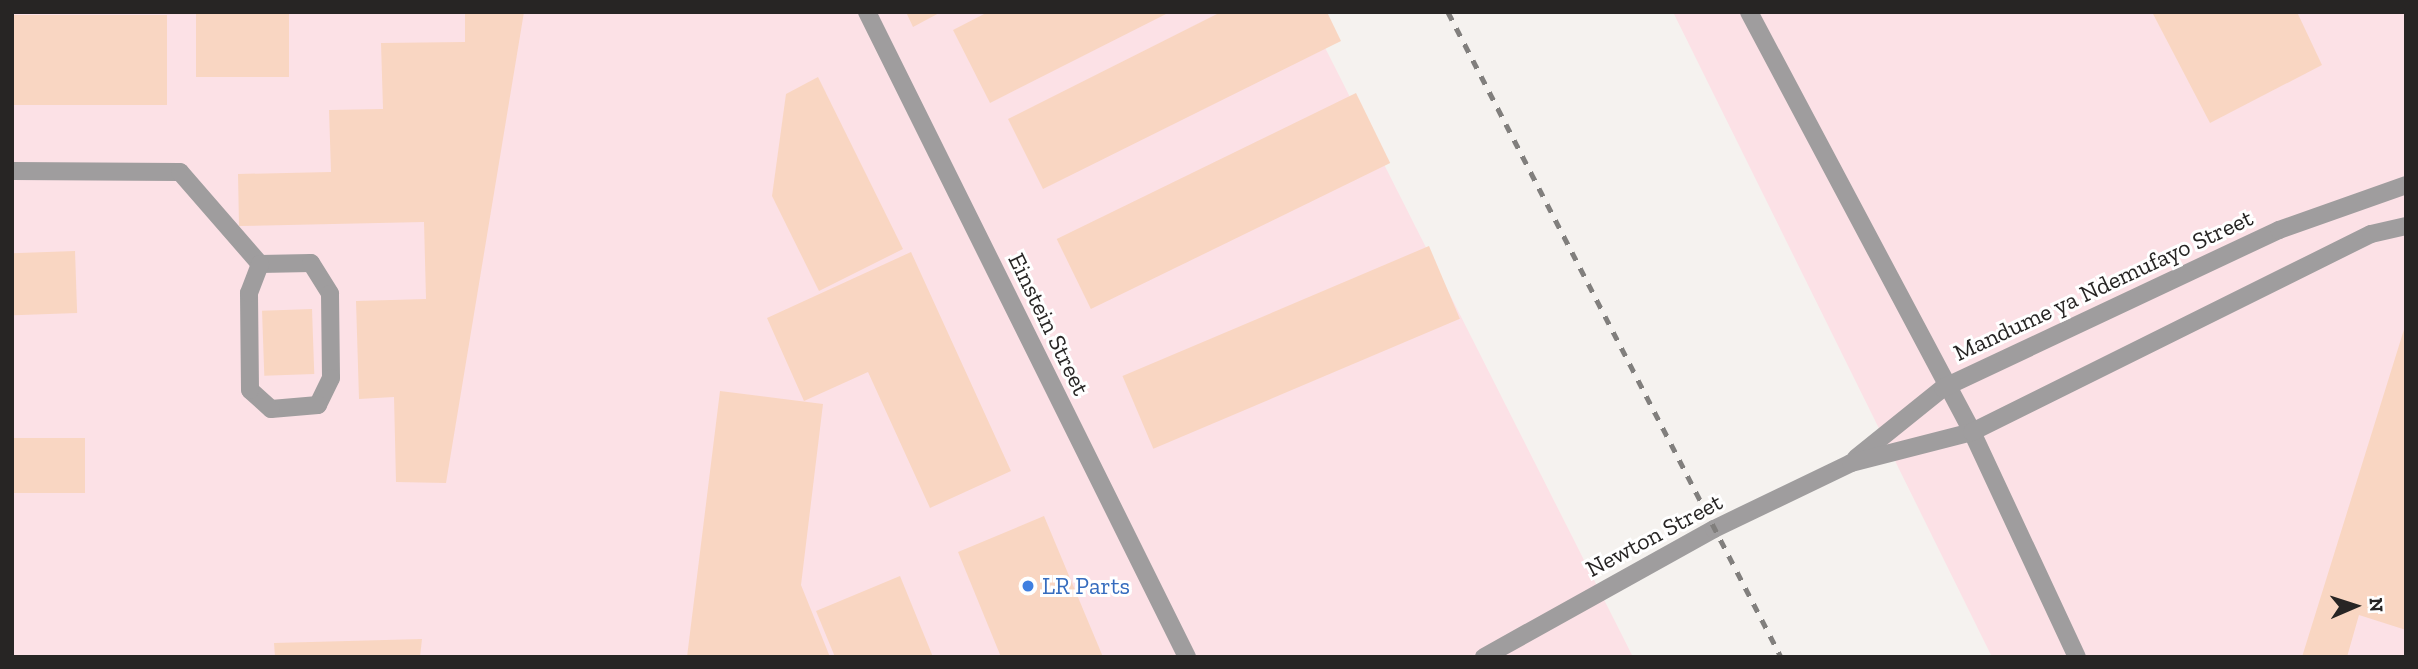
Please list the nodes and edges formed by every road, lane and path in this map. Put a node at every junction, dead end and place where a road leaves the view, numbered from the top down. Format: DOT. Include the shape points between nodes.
graph roads {
  1 [pos="867,12"];
  2 [pos="1749,12"];
  3 [pos="12,172"];
  4 [pos="2406,185"];
  5 [pos="2406,226"];
  6 [pos="260,264"];
  7 [pos="1943,388"];
  8 [pos="1972,432"];
  9 [pos="1851,463"];
  10 [pos="1187,657"];
  11 [pos="1484,657"];
  12 [pos="2077,657"];
  1 -- 10 [label="street, Einstein Street"];
  2 -- 7 [label="street, Mandume ya Ndemufayo Street"];
  3 -- 6 [label="street" via="180,172"];
  4 -- 7 [label="street, Mandume ya Ndemufayo Street" via="2279,230"];
  5 -- 8 [label="street" via="2371,234"];
  6 -- 6 [label="street" via="249,293 250,390 271,409 318,405 331,377 330,294 311,263"];
  7 -- 8 [label="street"];
  7 -- 9 [label="street, Newton Street"];
  8 -- 9 [label="street, Newton Street"];
  8 -- 12 [label="street"];
  9 -- 11 [label="street, Newton Street" via="1714,529"];
}
